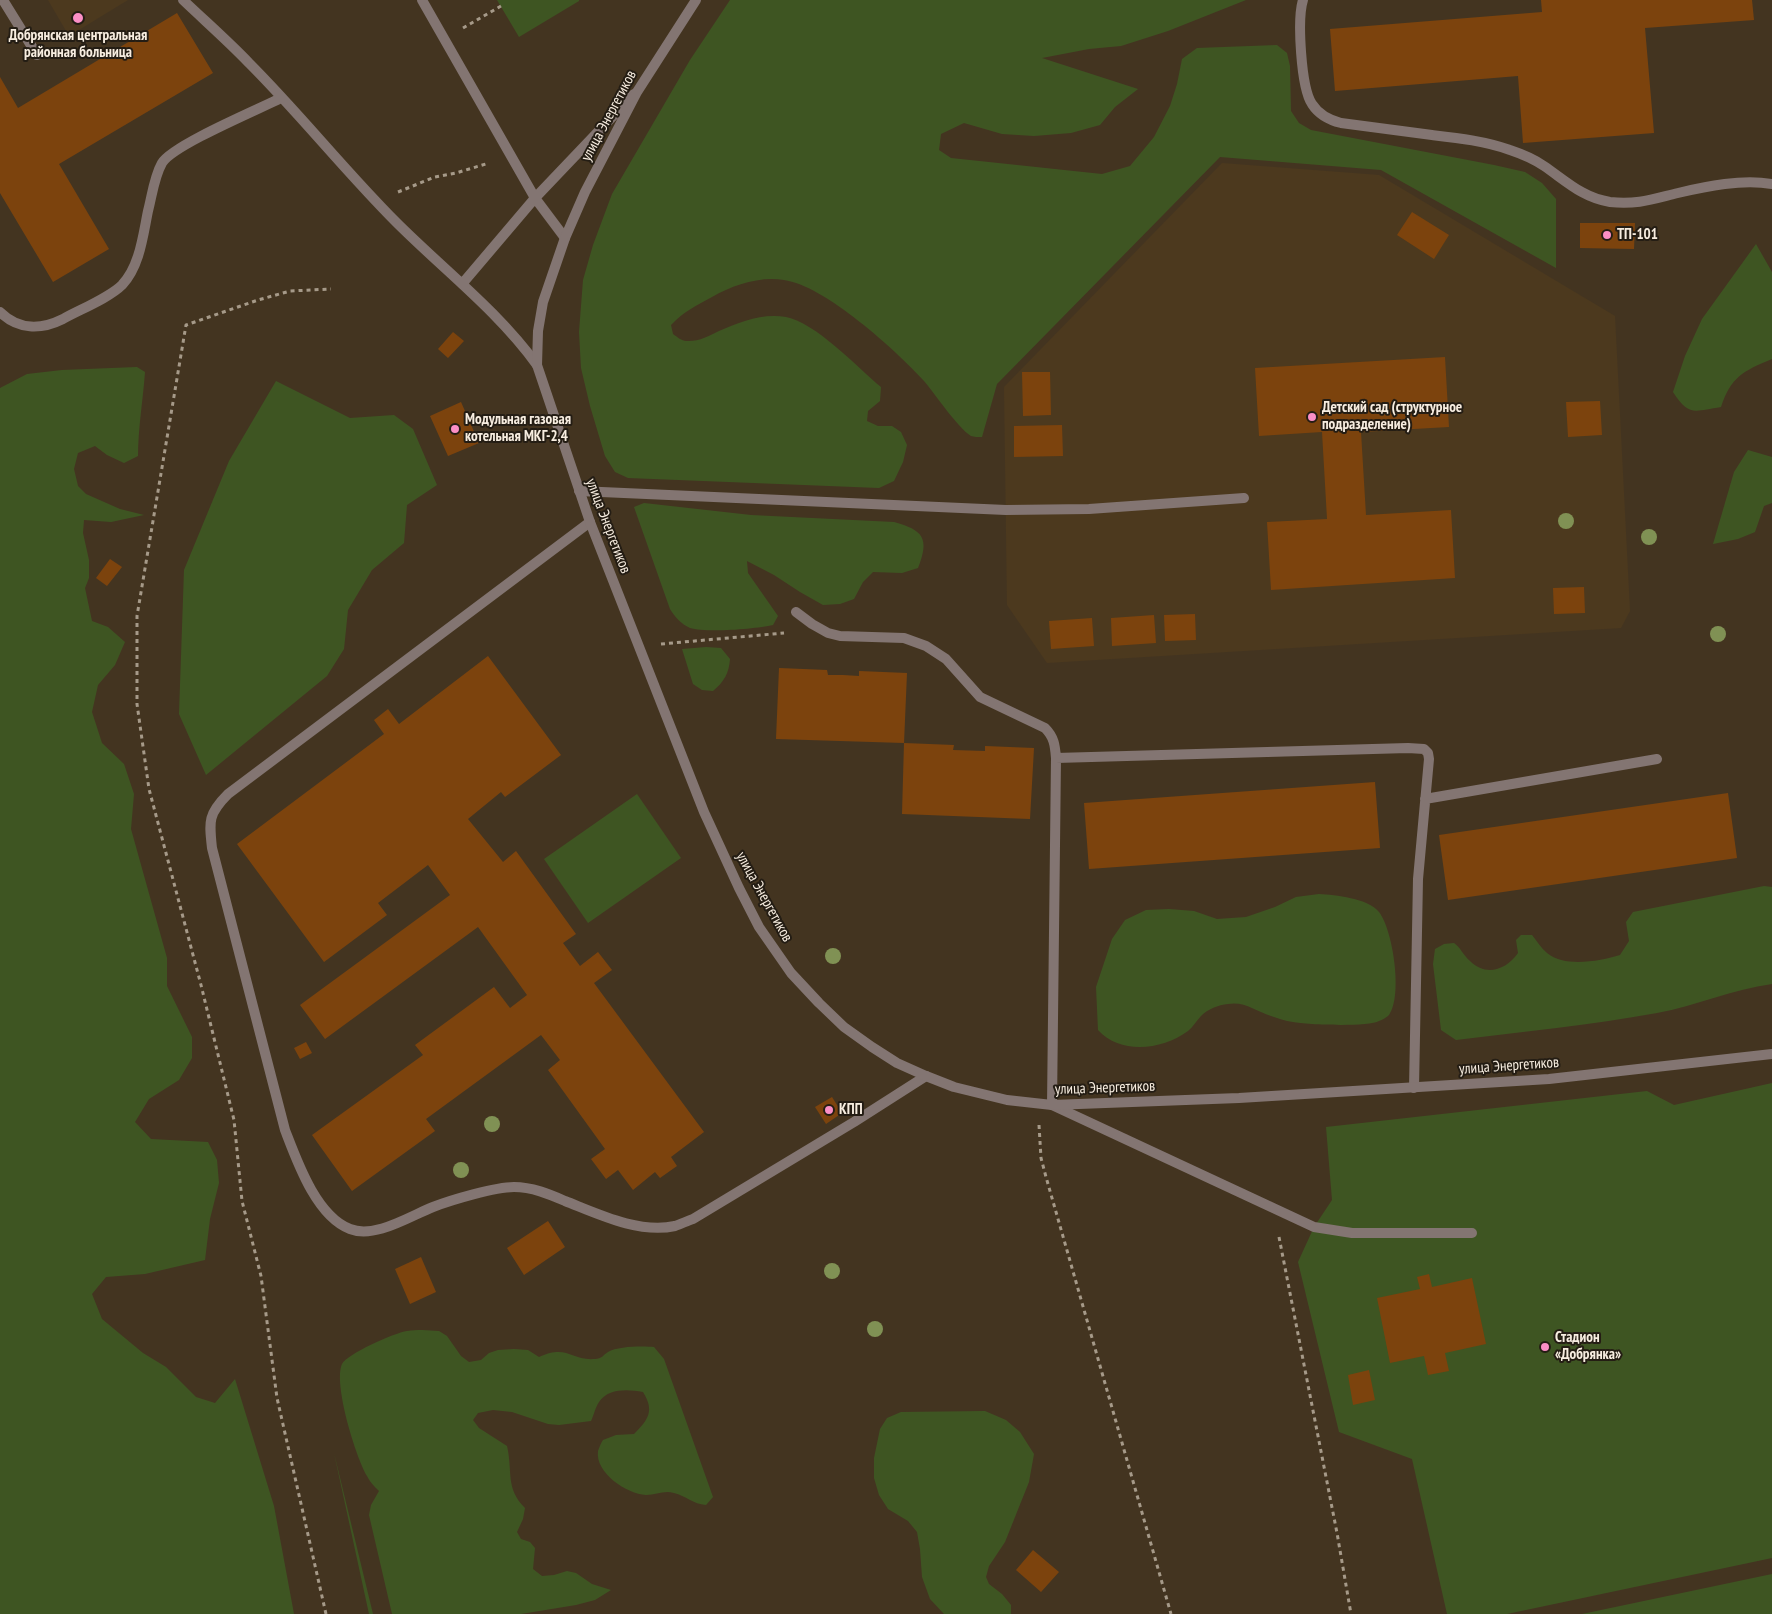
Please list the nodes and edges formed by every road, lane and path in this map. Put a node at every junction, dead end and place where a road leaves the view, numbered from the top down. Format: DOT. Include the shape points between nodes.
graph roads {
  1 [pos="3,0"];
  2 [pos="183,0"];
  3 [pos="422,0"];
  4 [pos="696,0"];
  5 [pos="1303,0"];
  6 [pos="501,6"];
  7 [pos="456,32"];
  8 [pos="37,55"];
  9 [pos="637,92"];
  10 [pos="281,98"];
  11 [pos="495,161"];
  12 [pos="1772,184"];
  13 [pos="395,193"];
  14 [pos="536,198"];
  15 [pos="565,238"];
  16 [pos="462,284"];
  17 [pos="331,289"];
  18 [pos="0,312"];
  19 [pos="537,366"];
  20 [pos="579,491"];
  21 [pos="1244,498"];
  22 [pos="590,522"];
  23 [pos="796,612"];
  24 [pos="786,633"];
  25 [pos="638,646"];
  26 [pos="1056,758"];
  27 [pos="1657,759"];
  28 [pos="1425,799"];
  29 [pos="1772,1054"];
  30 [pos="926,1076"];
  31 [pos="1414,1088"];
  32 [pos="1038,1104"];
  33 [pos="1052,1105"];
  34 [pos="1273,1208"];
  35 [pos="1472,1234"];
  36 [pos="326,1614"];
  37 [pos="1171,1614"];
  38 [pos="1351,1614"];
  1 -- 8 [label="street"];
  2 -- 10 [label="street"];
  3 -- 14 [label="street"];
  4 -- 9 [label="street, улица Энергетиков"];
  5 -- 12 [label="street" via="1300,12 1306,93 1319,113 1330,120 1461,138 1509,150 1542,165 1580,192 1610,202 1650,201 1720,184"];
  6 -- 7 [label="path"];
  9 -- 14 [label="street"];
  9 -- 15 [label="street, улица Энергетиков"];
  10 -- 16 [label="street" via="349,174"];
  10 -- 18 [label="street" via="190,142 162,163 140,249 122,285 50,325 28,327 7,320"];
  11 -- 13 [label="path" via="435,177"];
  14 -- 15 [label="street"];
  14 -- 16 [label="street"];
  15 -- 19 [label="street, улица Энергетиков" via="543,302"];
  16 -- 19 [label="street" via="521,343"];
  17 -- 36 [label="path" via="290,291 186,324 137,616 137,704 149,789 234,1120 242,1201 261,1276 277,1398"];
  19 -- 20 [label="street, улица Энергетиков"];
  20 -- 21 [label="street" via="1006,510 1089,509"];
  20 -- 22 [label="street, улица Энергетиков"];
  22 -- 25 [label="street, улица Энергетиков"];
  22 -- 30 [label="street" via="228,794 217,804 211,817 212,848 285,1130 318,1201 329,1214 350,1229 364,1231 389,1226 434,1207 489,1191 529,1188 636,1225 675,1226 693,1219"];
  23 -- 26 [label="street" via="828,633 904,638 926,646 946,659 980,697 1045,728 1052,736"];
  24 -- 25 [label="path"];
  25 -- 30 [label="street, улица Энергетиков" via="704,812 759,927 791,973 844,1027 897,1063"];
  26 -- 28 [label="street" via="1417,748 1428,753"];
  26 -- 33 [label="street"];
  27 -- 28 [label="street"];
  28 -- 31 [label="street" via="1418,879"];
  29 -- 31 [label="street, улица Энергетиков" via="1549,1079"];
  30 -- 32 [label="street, улица Энергетиков" via="980,1094"];
  31 -- 33 [label="street, улица Энергетиков"];
  32 -- 33 [label="street, улица Энергетиков"];
  32 -- 37 [label="path" via="1041,1158"];
  33 -- 34 [label="street"];
  34 -- 35 [label="street" via="1314,1228 1352,1233"];
  34 -- 38 [label="path"];
}
